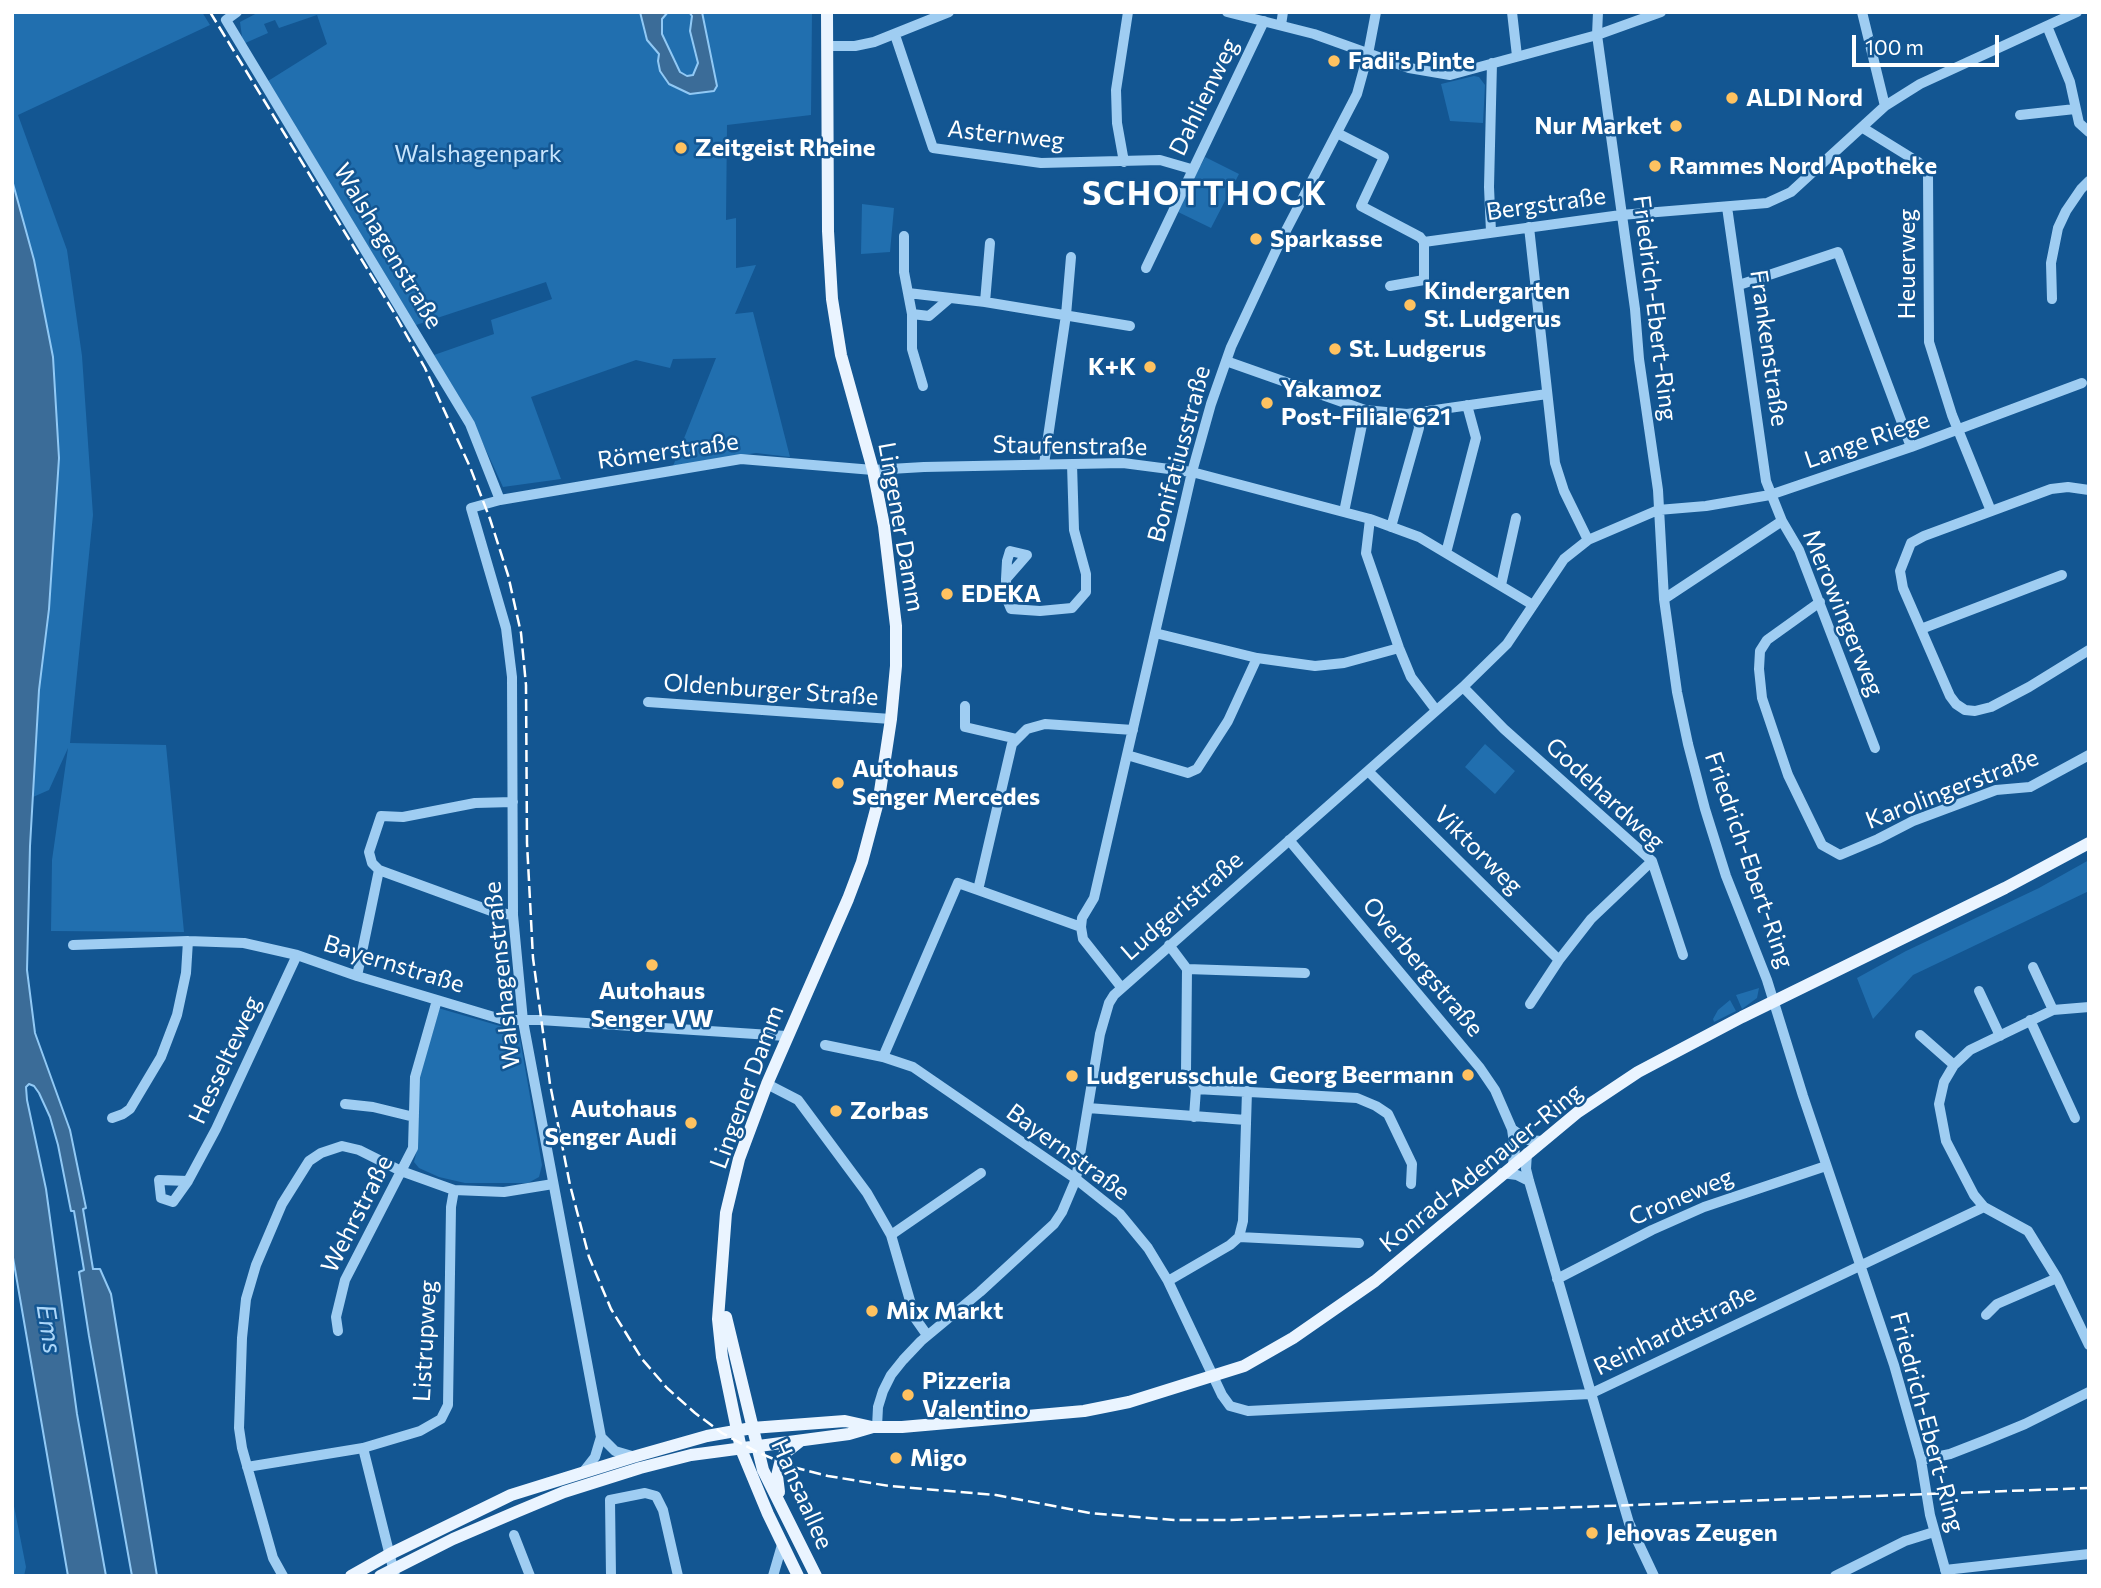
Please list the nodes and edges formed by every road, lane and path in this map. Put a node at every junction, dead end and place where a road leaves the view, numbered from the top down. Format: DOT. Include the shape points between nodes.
graph roads {
  1 [pos="237,12"];
  2 [pos="828,12"];
  3 [pos="949,12"];
  4 [pos="1128,12"];
  5 [pos="1227,12"];
  6 [pos="1283,12"];
  7 [pos="1376,12"];
  8 [pos="1512,12"];
  9 [pos="1598,12"];
  10 [pos="1661,12"];
  11 [pos="1862,12"];
  12 [pos="2077,12"];
  13 [pos="1264,21"];
  14 [pos="1281,24"];
  15 [pos="2047,26"];
  16 [pos="895,34"];
  17 [pos="1597,35"];
  18 [pos="828,46"];
  19 [pos="1368,54"];
  20 [pos="1517,56"];
  21 [pos="1492,63"];
  22 [pos="1885,106"];
  23 [pos="2075,109"];
  24 [pos="2020,115"];
  25 [pos="1863,128"];
  26 [pos="2089,132"];
  27 [pos="1337,133"];
  28 [pos="1124,162"];
  29 [pos="1191,169"];
  30 [pos="2089,181"];
  31 [pos="1727,207"];
  32 [pos="1621,215"];
  33 [pos="1529,227"];
  34 [pos="1490,232"];
  35 [pos="904,236"];
  36 [pos="1424,242"];
  37 [pos="990,243"];
  38 [pos="1071,257"];
  39 [pos="1146,268"];
  40 [pos="1739,285"];
  41 [pos="1391,286"];
  42 [pos="908,293"];
  43 [pos="950,298"];
  44 [pos="2052,299"];
  45 [pos="985,302"];
  46 [pos="912,314"];
  47 [pos="1066,315"];
  48 [pos="1130,326"];
  49 [pos="1226,361"];
  50 [pos="2082,383"];
  51 [pos="923,386"];
  52 [pos="1547,394"];
  53 [pos="1467,405"];
  54 [pos="1365,410"];
  55 [pos="1417,413"];
  56 [pos="1958,430"];
  57 [pos="1911,447"];
  58 [pos="1044,464"];
  59 [pos="1072,464"];
  60 [pos="873,470"];
  61 [pos="1192,472"];
  62 [pos="2089,490"];
  63 [pos="1770,495"];
  64 [pos="499,500"];
  65 [pos="471,508"];
  66 [pos="1658,510"];
  67 [pos="1991,511"];
  68 [pos="1344,512"];
  69 [pos="1516,518"];
  70 [pos="1370,519"];
  71 [pos="1782,521"];
  72 [pos="1391,527"];
  73 [pos="1588,540"];
  74 [pos="1446,553"];
  75 [pos="2062,575"];
  76 [pos="1006,579"];
  77 [pos="1501,585"];
  78 [pos="1664,599"];
  79 [pos="1820,602"];
  80 [pos="1533,604"];
  81 [pos="1921,629"];
  82 [pos="1155,633"];
  83 [pos="1399,648"];
  84 [pos="2089,650"];
  85 [pos="1257,658"];
  86 [pos="1463,687"];
  87 [pos="648,702"];
  88 [pos="965,706"];
  89 [pos="1436,710"];
  90 [pos="891,719"];
  91 [pos="1133,730"];
  92 [pos="1017,739"];
  93 [pos="1875,748"];
  94 [pos="1128,755"];
  95 [pos="2089,755"];
  96 [pos="1368,771"];
  97 [pos="513,802"];
  98 [pos="1289,840"];
  99 [pos="2089,844"];
  100 [pos="1652,861"];
  101 [pos="379,870"];
  102 [pos="978,890"];
  103 [pos="513,915"];
  104 [pos="1081,927"];
  105 [pos="188,941"];
  106 [pos="73,945"];
  107 [pos="1170,945"];
  108 [pos="297,955"];
  109 [pos="1683,955"];
  110 [pos="1559,960"];
  111 [pos="2033,967"];
  112 [pos="1187,969"];
  113 [pos="1306,973"];
  114 [pos="357,976"];
  115 [pos="1121,987"];
  116 [pos="1979,992"];
  117 [pos="437,1000"];
  118 [pos="1773,1002"];
  119 [pos="1530,1004"];
  120 [pos="2089,1007"];
  121 [pos="2053,1010"];
  122 [pos="2030,1020"];
  123 [pos="523,1021"];
  124 [pos="1920,1035"];
  125 [pos="786,1036"];
  126 [pos="2000,1036"];
  127 [pos="825,1045"];
  128 [pos="883,1057"];
  129 [pos="1954,1065"];
  130 [pos="766,1084"];
  131 [pos="1196,1089"];
  132 [pos="1247,1091"];
  133 [pos="345,1104"];
  134 [pos="1088,1108"];
  135 [pos="414,1117"];
  136 [pos="1194,1117"];
  137 [pos="112,1118"];
  138 [pos="2074,1118"];
  139 [pos="1246,1120"];
  140 [pos="1511,1129"];
  141 [pos="1542,1141"];
  142 [pos="1527,1153"];
  143 [pos="1513,1164"];
  144 [pos="1826,1166"];
  145 [pos="401,1171"];
  146 [pos="981,1173"];
  147 [pos="1502,1173"];
  148 [pos="1076,1179"];
  149 [pos="188,1181"];
  150 [pos="1529,1181"];
  151 [pos="553,1184"];
  152 [pos="1411,1184"];
  153 [pos="454,1190"];
  154 [pos="1984,1207"];
  155 [pos="891,1235"];
  156 [pos="1239,1237"];
  157 [pos="1359,1243"];
  158 [pos="1860,1265"];
  159 [pos="720,1275"];
  160 [pos="2057,1278"];
  161 [pos="1557,1279"];
  162 [pos="1168,1281"];
  163 [pos="1986,1315"];
  164 [pos="338,1331"];
  165 [pos="927,1335"];
  166 [pos="2089,1345"];
  167 [pos="1213,1377"];
  168 [pos="2089,1392"];
  169 [pos="1590,1394"];
  170 [pos="875,1427"];
  171 [pos="752,1428"];
  172 [pos="737,1430"];
  173 [pos="601,1437"];
  174 [pos="800,1441"];
  175 [pos="756,1447"];
  176 [pos="363,1448"];
  177 [pos="741,1449"];
  178 [pos="633,1457"];
  179 [pos="1921,1460"];
  180 [pos="247,1467"];
  181 [pos="584,1471"];
  182 [pos="781,1506"];
  183 [pos="1934,1532"];
  184 [pos="514,1535"];
  185 [pos="782,1545"];
  186 [pos="390,1554"];
  187 [pos="2089,1554"];
  188 [pos="394,1572"];
  189 [pos="1946,1573"];
  190 [pos="283,1576"];
  191 [pos="351,1576"];
  192 [pos="380,1576"];
  193 [pos="530,1576"];
  194 [pos="611,1576"];
  195 [pos="678,1576"];
  196 [pos="773,1576"];
  197 [pos="798,1576"];
  198 [pos="816,1576"];
  199 [pos="1654,1576"];
  200 [pos="1835,1576"];
  1 -- 64 [label="street, Walshagenstraße" via="226,20 470,424"];
  2 -- 18 [label="main road, Lingener Damm"];
  3 -- 16 [label="street"];
  4 -- 28 [label="street" via="1116,90"];
  5 -- 13 [label="street"];
  6 -- 14 [label="street"];
  7 -- 19 [label="street, Bonifatiusstraße"];
  8 -- 20 [label="street"];
  9 -- 17 [label="street, Friedrich-Ebert-Ring"];
  10 -- 17 [label="street"];
  11 -- 22 [label="street"];
  12 -- 15 [label="street, Bergstraße"];
  13 -- 14 [label="street"];
  13 -- 29 [label="street, Dahlienweg"];
  14 -- 19 [label="street"];
  15 -- 22 [label="street, Bergstraße" via="1920,84"];
  15 -- 23 [label="street" via="2070,82"];
  16 -- 18 [label="street" via="855,46"];
  16 -- 28 [label="street, Asternweg" via="933,148 1041,163"];
  17 -- 20 [label="street"];
  17 -- 32 [label="street, Friedrich-Ebert-Ring"];
  18 -- 60 [label="main road, Lingener Damm" via="832,299 841,355"];
  19 -- 21 [label="street" via="1450,75"];
  19 -- 27 [label="street, Bonifatiusstraße" via="1357,95"];
  20 -- 21 [label="street"];
  21 -- 34 [label="street"];
  22 -- 25 [label="street, Bergstraße"];
  23 -- 24 [label="street"];
  23 -- 26 [label="street" via="2079,123"];
  25 -- 31 [label="street, Bergstraße" via="1791,192 1767,203"];
  25 -- 56 [label="street, Heuerweg" via="1928,174 1929,342"];
  27 -- 36 [label="street" via="1384,157 1361,206"];
  27 -- 49 [label="street, Bonifatiusstraße" via="1255,293"];
  28 -- 29 [label="street, Asternweg" via="1160,160"];
  29 -- 39 [label="street, Dahlienweg"];
  30 -- 44 [label="street" via="2058,228"];
  31 -- 32 [label="street, Bergstraße"];
  31 -- 40 [label="street, Frankenstraße"];
  32 -- 33 [label="street, Bergstraße"];
  32 -- 66 [label="street, Friedrich-Ebert-Ring"];
  33 -- 34 [label="street, Bergstraße"];
  33 -- 52 [label="street"];
  34 -- 36 [label="street, Bergstraße"];
  35 -- 42 [label="street"];
  36 -- 41 [label="street" via="1424,280"];
  37 -- 45 [label="street"];
  38 -- 47 [label="street"];
  40 -- 57 [label="street" via="1838,253"];
  40 -- 63 [label="street, Frankenstraße"];
  42 -- 43 [label="street"];
  42 -- 46 [label="street"];
  43 -- 45 [label="street"];
  43 -- 46 [label="street" via="929,316"];
  45 -- 47 [label="street"];
  46 -- 51 [label="street" via="912,349"];
  47 -- 48 [label="street"];
  47 -- 58 [label="street"];
  49 -- 54 [label="street"];
  49 -- 61 [label="street, Bonifatiusstraße"];
  50 -- 56 [label="street, Lange Riege"];
  52 -- 53 [label="street"];
  52 -- 73 [label="street" via="1555,463 1563,491"];
  53 -- 55 [label="street"];
  53 -- 74 [label="street" via="1476,438"];
  54 -- 55 [label="street"];
  54 -- 68 [label="street"];
  55 -- 72 [label="street" via="1419,428"];
  56 -- 57 [label="street, Lange Riege"];
  56 -- 67 [label="street"];
  57 -- 63 [label="street, Lange Riege"];
  58 -- 59 [label="street, Staufenstraße"];
  58 -- 60 [label="street, Staufenstraße"];
  59 -- 61 [label="street, Staufenstraße" via="1123,463"];
  59 -- 76 [label="street" via="1074,530 1086,592 1072,608 1011,609"];
  60 -- 64 [label="street, Römerstraße" via="741,459"];
  60 -- 90 [label="main road, Lingener Damm" via="897,626"];
  61 -- 68 [label="street, Staufenstraße"];
  61 -- 82 [label="street, Bonifatiusstraße"];
  62 -- 67 [label="street" via="2051,489"];
  63 -- 66 [label="street, Lange Riege"];
  63 -- 71 [label="street, Merowingerweg"];
  64 -- 65 [label="street, Römerstraße"];
  65 -- 97 [label="street, Walshagenstraße" via="506,628 513,677"];
  66 -- 73 [label="street, Ludgeristraße"];
  66 -- 78 [label="street, Friedrich-Ebert-Ring"];
  67 -- 81 [label="street" via="1911,543 1900,571"];
  68 -- 70 [label="street, Staufenstraße"];
  69 -- 77 [label="street"];
  70 -- 72 [label="street, Staufenstraße"];
  70 -- 83 [label="street" via="1366,553"];
  71 -- 78 [label="street"];
  71 -- 79 [label="street, Merowingerweg" via="1796,542"];
  72 -- 74 [label="street, Staufenstraße"];
  73 -- 80 [label="street, Ludgeristraße" via="1564,559"];
  74 -- 77 [label="street, Staufenstraße"];
  75 -- 81 [label="street"];
  77 -- 80 [label="street, Staufenstraße"];
  78 -- 118 [label="street, Friedrich-Ebert-Ring" via="1680,708 1705,809"];
  79 -- 93 [label="street, Merowingerweg"];
  79 -- 95 [label="street, Karolingerstraße" via="1767,640 1760,651 1759,669 1762,698 1788,775 1822,845 1840,855 1996,790 2030,787"];
  80 -- 86 [label="street, Ludgeristraße" via="1507,644"];
  81 -- 84 [label="street" via="1950,695 1965,710 1991,707"];
  82 -- 85 [label="street"];
  82 -- 91 [label="street, Bonifatiusstraße"];
  83 -- 85 [label="street" via="1315,667"];
  83 -- 89 [label="street" via="1411,677"];
  85 -- 94 [label="street" via="1228,721 1197,769 1188,773"];
  86 -- 89 [label="street, Ludgeristraße"];
  86 -- 100 [label="street, Godehardweg"];
  87 -- 90 [label="street, Oldenburger Straße"];
  88 -- 92 [label="street" via="965,726"];
  89 -- 96 [label="street, Ludgeristraße"];
  90 -- 125 [label="main road, Lingener Damm" via="879,798 862,862"];
  91 -- 92 [label="street" via="1045,724 1027,729"];
  91 -- 94 [label="street, Bonifatiusstraße"];
  92 -- 102 [label="street" via="1007,763"];
  94 -- 104 [label="street, Bonifatiusstraße" via="1094,898"];
  96 -- 98 [label="street, Ludgeristraße"];
  96 -- 110 [label="street, Viktorweg"];
  97 -- 101 [label="street" via="381,816 369,852"];
  97 -- 103 [label="street, Walshagenstraße"];
  98 -- 107 [label="street, Ludgeristraße"];
  98 -- 140 [label="street, Overbergstraße" via="1480,1068"];
  99 -- 118 [label="main road, Konrad-Adenauer-Ring"];
  100 -- 109 [label="street, Godehardweg"];
  100 -- 110 [label="street" via="1591,919"];
  101 -- 103 [label="street"];
  101 -- 114 [label="street"];
  102 -- 104 [label="street"];
  102 -- 128 [label="street" via="958,883"];
  103 -- 123 [label="street, Walshagenstraße"];
  104 -- 115 [label="street" via="1083,939"];
  105 -- 106 [label="street, Bayernstraße"];
  105 -- 108 [label="street, Bayernstraße" via="244,943"];
  105 -- 137 [label="street" via="177,1015 161,1057 130,1109"];
  107 -- 112 [label="street"];
  107 -- 115 [label="street, Ludgeristraße"];
  108 -- 114 [label="street, Bayernstraße"];
  108 -- 149 [label="street, Hesselteweg"];
  110 -- 119 [label="street"];
  111 -- 121 [label="street"];
  112 -- 113 [label="street"];
  112 -- 131 [label="street" via="1186,1073"];
  114 -- 117 [label="street, Bayernstraße"];
  115 -- 134 [label="street, Ludgeristraße" via="1103,1020"];
  116 -- 126 [label="street"];
  117 -- 123 [label="street, Bayernstraße" via="504,1020"];
  117 -- 135 [label="street, Wehrstraße" via="415,1077"];
  118 -- 141 [label="main road, Konrad-Adenauer-Ring" via="1638,1072"];
  118 -- 144 [label="street, Friedrich-Ebert-Ring"];
  120 -- 121 [label="street"];
  121 -- 122 [label="street"];
  122 -- 126 [label="street"];
  122 -- 138 [label="street"];
  123 -- 125 [label="street, Bayernstraße"];
  123 -- 151 [label="street, Walshagenstraße"];
  124 -- 129 [label="street"];
  125 -- 130 [label="main road, Lingener Damm"];
  126 -- 129 [label="street" via="1970,1050"];
  127 -- 128 [label="street, Bayernstraße"];
  128 -- 148 [label="street, Bayernstraße" via="914,1067"];
  129 -- 154 [label="street" via="1939,1104 1946,1140"];
  130 -- 155 [label="street" via="798,1100 867,1193"];
  130 -- 159 [label="main road, Lingener Damm" via="726,1213"];
  131 -- 132 [label="street"];
  131 -- 136 [label="street"];
  132 -- 139 [label="street"];
  132 -- 152 [label="street" via="1357,1098 1376,1106 1388,1114 1412,1164"];
  133 -- 135 [label="street"];
  134 -- 136 [label="street"];
  134 -- 148 [label="street, Ludgeristraße"];
  135 -- 145 [label="street, Wehrstraße" via="413,1148"];
  136 -- 139 [label="street"];
  139 -- 156 [label="street"];
  140 -- 141 [label="street" via="1527,1140"];
  140 -- 143 [label="street, Overbergstraße"];
  141 -- 142 [label="main road, Konrad-Adenauer-Ring"];
  142 -- 143 [label="main road, Konrad-Adenauer-Ring"];
  142 -- 150 [label="street"];
  143 -- 147 [label="main road, Konrad-Adenauer-Ring"];
  144 -- 158 [label="street, Friedrich-Ebert-Ring"];
  144 -- 161 [label="street, Croneweg" via="1704,1207"];
  145 -- 153 [label="street"];
  145 -- 164 [label="street, Wehrstraße" via="345,1280 336,1317"];
  145 -- 180 [label="street" via="342,1146 309,1161 282,1204 246,1299 239,1428"];
  146 -- 155 [label="street"];
  147 -- 150 [label="street"];
  147 -- 167 [label="main road, Konrad-Adenauer-Ring" via="1336,1310 1244,1366"];
  148 -- 162 [label="street, Bayernstraße" via="1120,1214"];
  148 -- 165 [label="street, Ludgeristraße" via="1054,1224"];
  150 -- 161 [label="street"];
  151 -- 153 [label="street" via="504,1192"];
  151 -- 173 [label="street, Walshagenstraße"];
  153 -- 176 [label="street, Listrupweg" via="448,1405 441,1419 420,1431"];
  154 -- 158 [label="street, Reinhardtstraße"];
  154 -- 160 [label="street" via="2028,1231"];
  155 -- 165 [label="street" via="911,1306"];
  156 -- 157 [label="street"];
  156 -- 162 [label="street"];
  158 -- 169 [label="street, Reinhardtstraße"];
  158 -- 179 [label="street, Friedrich-Ebert-Ring"];
  159 -- 171 [label="main road, Lingener Damm" via="727,1328"];
  159 -- 172 [label="main road, Lingener Damm" via="722,1357"];
  160 -- 163 [label="street" via="1997,1304"];
  160 -- 166 [label="street"];
  161 -- 169 [label="street"];
  162 -- 167 [label="street, Bayernstraße"];
  165 -- 170 [label="street, Ludgeristraße" via="891,1375"];
  167 -- 169 [label="street, Reinhardtstraße" via="1230,1406 1248,1411"];
  167 -- 170 [label="main road, Konrad-Adenauer-Ring" via="1084,1411"];
  168 -- 179 [label="street" via="1986,1440"];
  169 -- 199 [label="street" via="1629,1523"];
  170 -- 171 [label="main road, Konrad-Adenauer-Ring" via="845,1421"];
  170 -- 174 [label="main road, Konrad-Adenauer-Ring"];
  171 -- 172 [label="main road, Konrad-Adenauer-Ring"];
  171 -- 175 [label="main road, Hansaallee"];
  172 -- 177 [label="main road, Hansaallee"];
  172 -- 178 [label="main road, Konrad-Adenauer-Ring"];
  173 -- 178 [label="street" via="615,1451"];
  173 -- 181 [label="street" via="595,1457"];
  174 -- 175 [label="main road, Konrad-Adenauer-Ring"];
  174 -- 182 [label="main road" via="785,1453 778,1471"];
  175 -- 177 [label="main road, Konrad-Adenauer-Ring"];
  175 -- 182 [label="main road, Hansaallee"];
  176 -- 180 [label="street, Listrupweg"];
  176 -- 186 [label="street"];
  177 -- 185 [label="main road, Hansaallee"];
  177 -- 188 [label="main road, Konrad-Adenauer-Ring" via="691,1455 564,1492 453,1539"];
  178 -- 181 [label="main road, Konrad-Adenauer-Ring"];
  179 -- 183 [label="street, Friedrich-Ebert-Ring"];
  180 -- 190 [label="street" via="273,1558"];
  181 -- 186 [label="main road, Konrad-Adenauer-Ring" via="512,1495"];
  182 -- 198 [label="main road, Hansaallee"];
  183 -- 189 [label="street, Friedrich-Ebert-Ring"];
  183 -- 200 [label="street" via="1905,1541"];
  184 -- 193 [label="street"];
  185 -- 196 [label="street"];
  185 -- 197 [label="main road, Hansaallee"];
  186 -- 188 [label="street"];
  186 -- 191 [label="main road, Konrad-Adenauer-Ring"];
  187 -- 189 [label="street"];
  188 -- 192 [label="main road, Konrad-Adenauer-Ring"];
  194 -- 195 [label="street" via="610,1500 645,1493 656,1496 663,1510"];
}
